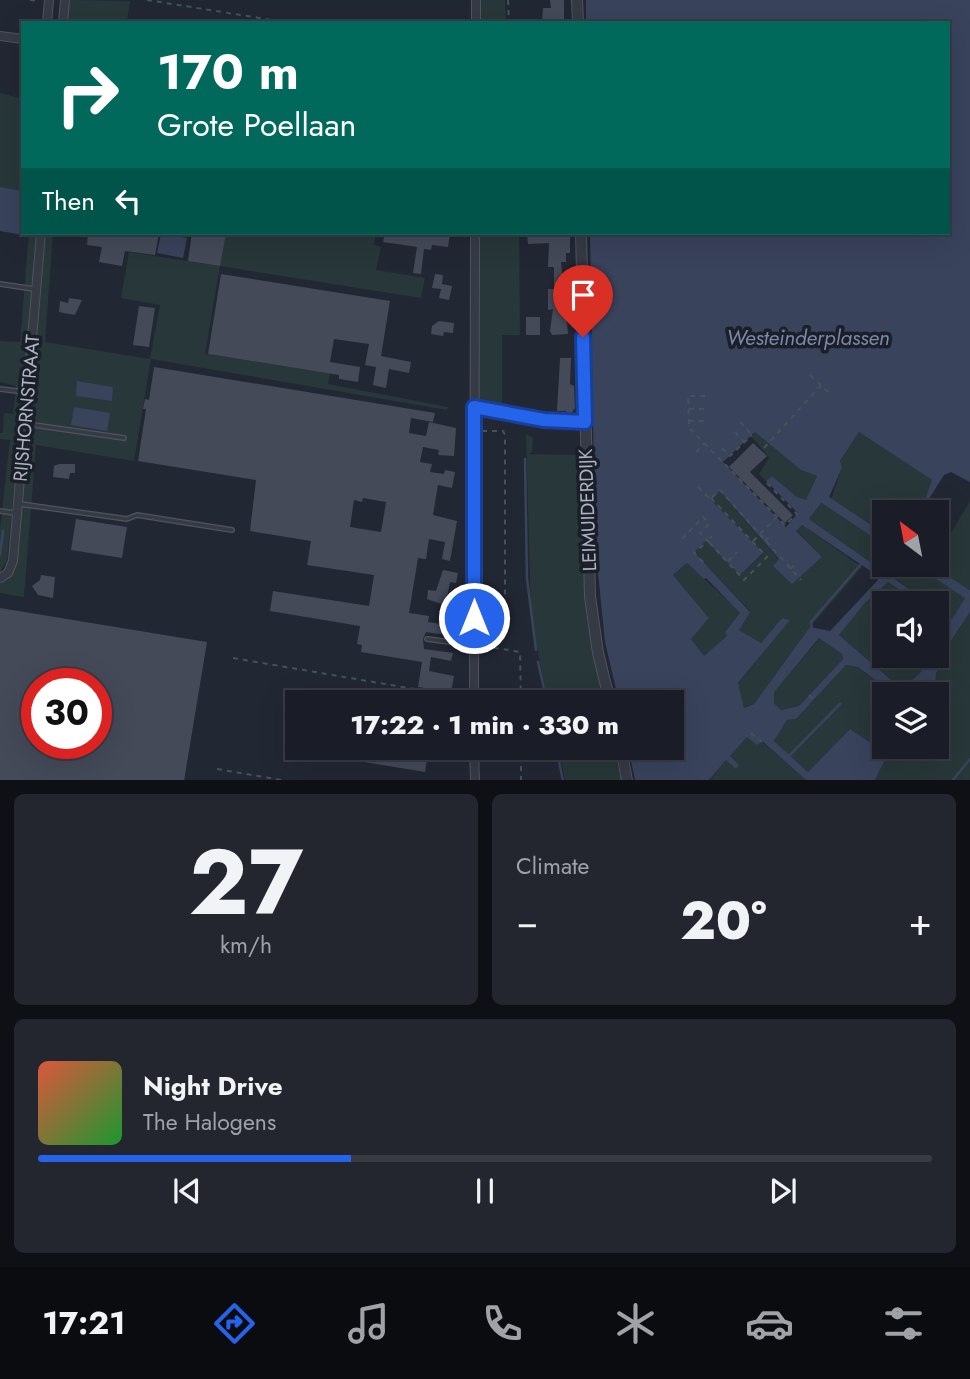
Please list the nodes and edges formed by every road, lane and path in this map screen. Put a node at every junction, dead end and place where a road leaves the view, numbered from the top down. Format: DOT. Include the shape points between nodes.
graph roads {
  1 [pos="30,0"];
  2 [pos="35,0"];
  3 [pos="65,0"];
  4 [pos="147,0"];
  5 [pos="476,0"];
  6 [pos="508,0"];
  7 [pos="577,0"];
  8 [pos="49,1"];
  9 [pos="47,21"];
  10 [pos="64,21"];
  11 [pos="278,21"];
  12 [pos="476,21"];
  13 [pos="509,21"];
  14 [pos="578,21"];
  15 [pos="0,36"];
  16 [pos="21,39"];
  17 [pos="41,235"];
  18 [pos="475,235"];
  19 [pos="581,235"];
  20 [pos="0,284"];
  21 [pos="36,289"];
  22 [pos="810,375"];
  23 [pos="821,385"];
  24 [pos="807,388"];
  25 [pos="0,389"];
  26 [pos="27,393"];
  27 [pos="814,393"];
  28 [pos="830,393"];
  29 [pos="705,396"];
  30 [pos="803,397"];
  31 [pos="818,397"];
  32 [pos="807,400"];
  33 [pos="811,403"];
  34 [pos="796,405"];
  35 [pos="474,407"];
  36 [pos="800,408"];
  37 [pos="689,409"];
  38 [pos="705,409"];
  39 [pos="805,410"];
  40 [pos="789,413"];
  41 [pos="794,415"];
  42 [pos="798,418"];
  43 [pos="689,421"];
  44 [pos="705,421"];
  45 [pos="782,421"];
  46 [pos="585,422"];
  47 [pos="740,422"];
  48 [pos="25,423"];
  49 [pos="787,423"];
  50 [pos="792,424"];
  51 [pos="776,428"];
  52 [pos="474,430"];
  53 [pos="781,430"];
  54 [pos="735,432"];
  55 [pos="786,432"];
  56 [pos="769,436"];
  57 [pos="775,436"];
  58 [pos="124,438"];
  59 [pos="772,439"];
  60 [pos="779,439"];
  61 [pos="744,442"];
  62 [pos="704,444"];
  63 [pos="733,444"];
  64 [pos="722,448"];
  65 [pos="764,448"];
  66 [pos="738,449"];
  67 [pos="696,452"];
  68 [pos="765,481"];
  69 [pos="698,487"];
  70 [pos="711,498"];
  71 [pos="17,509"];
  72 [pos="0,511"];
  73 [pos="777,517"];
  74 [pos="694,526"];
  75 [pos="232,530"];
  76 [pos="700,533"];
  77 [pos="772,534"];
  78 [pos="712,536"];
  79 [pos="759,536"];
  80 [pos="682,539"];
  81 [pos="708,541"];
  82 [pos="764,541"];
  83 [pos="753,542"];
  84 [pos="719,543"];
  85 [pos="772,544"];
  86 [pos="769,547"];
  87 [pos="714,548"];
  88 [pos="725,550"];
  89 [pos="737,552"];
  90 [pos="721,554"];
  91 [pos="727,561"];
  92 [pos="787,561"];
  93 [pos="797,563"];
  94 [pos="783,564"];
  95 [pos="739,565"];
  96 [pos="707,566"];
  97 [pos="734,569"];
  98 [pos="789,570"];
  99 [pos="0,578"];
  100 [pos="801,580"];
  101 [pos="505,622"];
  102 [pos="426,639"];
  103 [pos="474,646"];
  104 [pos="233,658"];
  105 [pos="417,690"];
  106 [pos="474,690"];
  107 [pos="520,690"];
  108 [pos="608,690"];
  109 [pos="809,695"];
  110 [pos="814,700"];
  111 [pos="751,733"];
  112 [pos="762,742"];
  113 [pos="474,760"];
  114 [pos="521,760"];
  115 [pos="623,760"];
  116 [pos="217,769"];
  117 [pos="287,780"];
  118 [pos="475,780"];
  119 [pos="521,780"];
  120 [pos="627,780"];
  1 -- 2 [label="path"];
  2 -- 8 [label="path"];
  3 -- 10 [label="street"];
  4 -- 11 [label="path"];
  5 -- 12 [label="street"];
  6 -- 13 [label="path"];
  7 -- 14 [label="street"];
  8 -- 9 [label="street"];
  15 -- 16 [label="street"];
  17 -- 21 [label="street, RIJSHORNSTRAAT"];
  18 -- 35 [label="street"];
  19 -- 46 [label="street, LEIMUIDERDIJK"];
  20 -- 21 [label="lane"];
  21 -- 26 [label="street, RIJSHORNSTRAAT"];
  22 -- 23 [label="path"];
  23 -- 27 [label="path"];
  23 -- 28 [label="path"];
  24 -- 27 [label="path"];
  25 -- 26 [label="lane"];
  26 -- 48 [label="street, RIJSHORNSTRAAT"];
  27 -- 31 [label="path"];
  27 -- 32 [label="path"];
  29 -- 37 [label="path" via="688,396"];
  30 -- 32 [label="path"];
  32 -- 33 [label="path"];
  32 -- 36 [label="path"];
  34 -- 36 [label="path"];
  35 -- 46 [label="street" via="544,420"];
  35 -- 52 [label="street"];
  36 -- 39 [label="path"];
  36 -- 41 [label="path"];
  37 -- 38 [label="path"];
  37 -- 43 [label="path"];
  40 -- 41 [label="path"];
  41 -- 42 [label="path"];
  41 -- 49 [label="path"];
  43 -- 44 [label="path"];
  43 -- 62 [label="path" via="689,428"];
  45 -- 49 [label="path"];
  46 -- 108 [label="street, LEIMUIDERDIJK" via="590,596"];
  47 -- 61 [label="path" via="753,435"];
  48 -- 58 [label="lane"];
  48 -- 71 [label="street, RIJSHORNSTRAAT"];
  49 -- 50 [label="path"];
  49 -- 53 [label="path"];
  51 -- 53 [label="path"];
  52 -- 101 [label="path" via="503,431 505,435"];
  52 -- 103 [label="street"];
  53 -- 55 [label="path"];
  53 -- 57 [label="path"];
  54 -- 61 [label="path"];
  56 -- 59 [label="path"];
  57 -- 59 [label="path"];
  57 -- 60 [label="path"];
  59 -- 65 [label="path"];
  61 -- 66 [label="path"];
  62 -- 67 [label="path"];
  62 -- 73 [label="path"];
  63 -- 66 [label="path"];
  64 -- 66 [label="path" via="730,456"];
  68 -- 73 [label="path" via="797,514 785,525"];
  69 -- 70 [label="path"];
  70 -- 79 [label="path" via="720,490"];
  70 -- 83 [label="path"];
  71 -- 72 [label="lane"];
  71 -- 75 [label="lane" via="127,519 136,515"];
  71 -- 99 [label="street, RIJSHORNSTRAAT" via="13,561"];
  73 -- 79 [label="path"];
  74 -- 76 [label="path"];
  74 -- 76 [label="path" via="703,517 709,524"];
  74 -- 80 [label="path"];
  76 -- 81 [label="path"];
  77 -- 82 [label="path"];
  78 -- 81 [label="path"];
  79 -- 82 [label="path"];
  79 -- 83 [label="path"];
  81 -- 87 [label="path"];
  81 -- 96 [label="path" via="694,553"];
  82 -- 86 [label="path"];
  83 -- 97 [label="path" via="767,557 744,580"];
  84 -- 87 [label="path"];
  85 -- 86 [label="path"];
  86 -- 94 [label="path"];
  87 -- 90 [label="path"];
  88 -- 90 [label="path"];
  89 -- 91 [label="path"];
  90 -- 91 [label="path"];
  91 -- 97 [label="path"];
  92 -- 94 [label="path"];
  93 -- 98 [label="path"];
  94 -- 98 [label="path"];
  95 -- 97 [label="path"];
  98 -- 100 [label="path"];
  102 -- 103 [label="lane"];
  103 -- 106 [label="street"];
  103 -- 107 [label="path" via="520,652"];
  104 -- 105 [label="path"];
  109 -- 110 [label="path"];
  111 -- 112 [label="path"];
  113 -- 118 [label="street"];
  114 -- 119 [label="path"];
  115 -- 120 [label="street"];
  116 -- 117 [label="path"];
}
